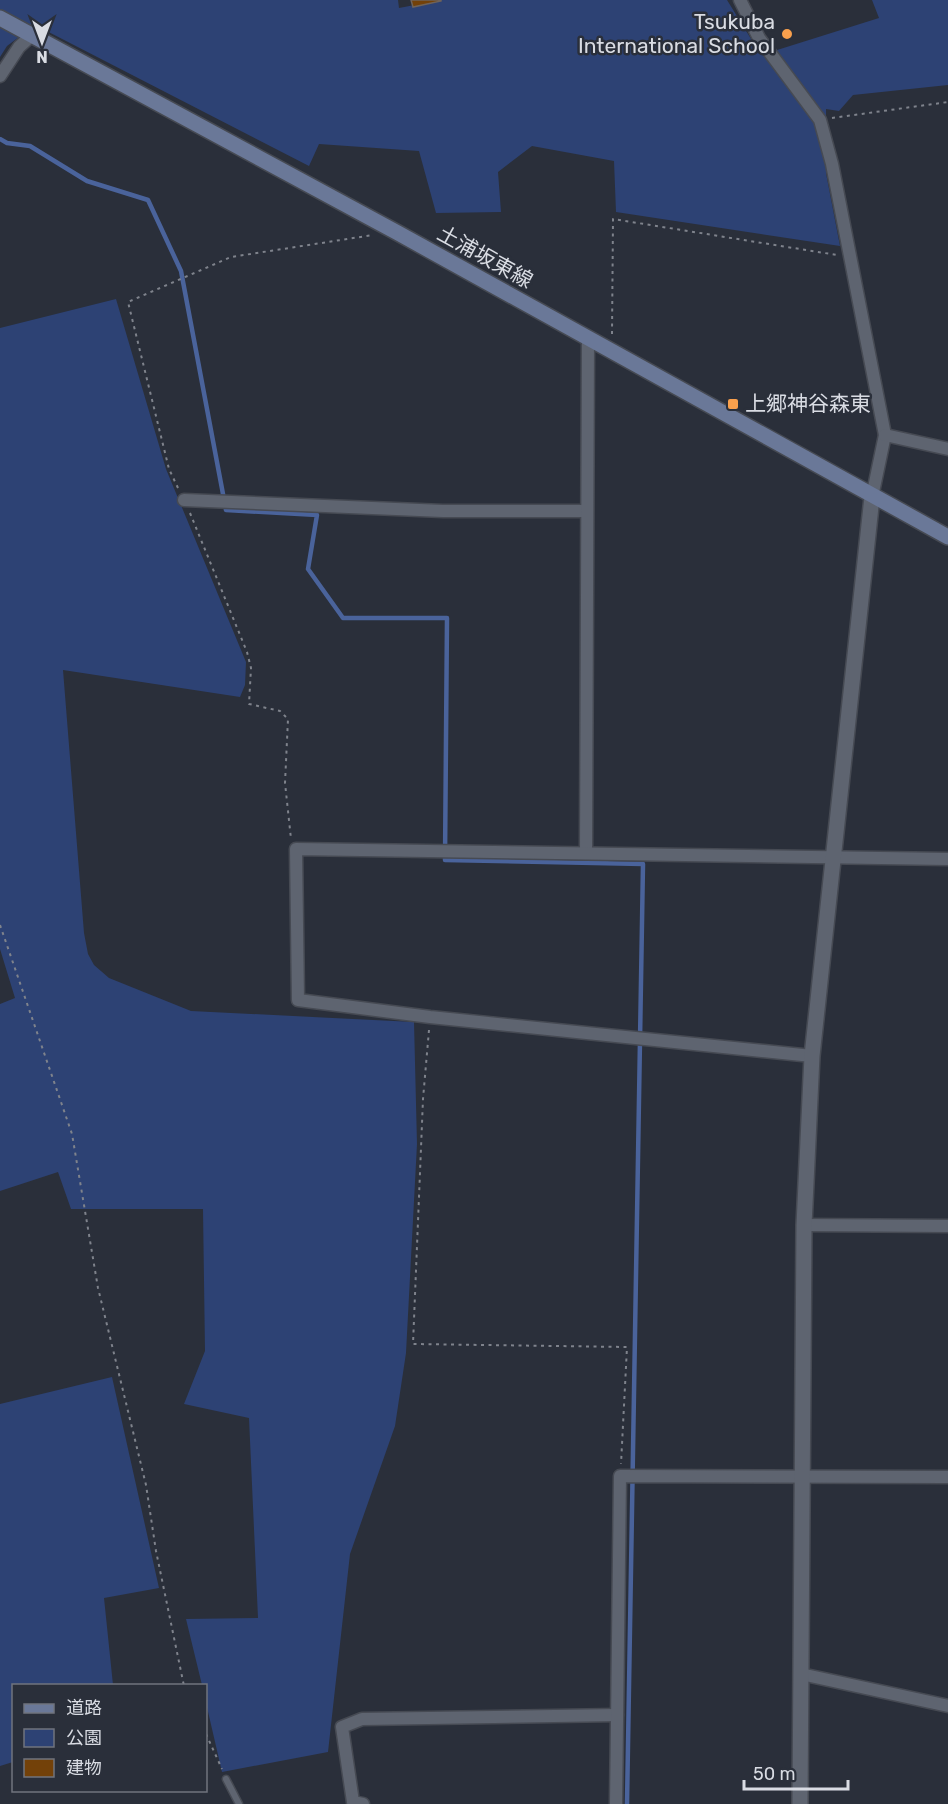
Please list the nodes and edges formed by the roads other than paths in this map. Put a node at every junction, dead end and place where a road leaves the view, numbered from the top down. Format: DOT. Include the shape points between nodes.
graph roads {
  1 [pos="740,0"];
  2 [pos="0,18"];
  3 [pos="32,35"];
  4 [pos="0,76"];
  5 [pos="588,339"];
  6 [pos="885,435"];
  7 [pos="948,449"];
  8 [pos="872,497"];
  9 [pos="184,500"];
  10 [pos="586,511"];
  11 [pos="948,537"];
  12 [pos="586,854"];
  13 [pos="833,858"];
  14 [pos="948,859"];
  15 [pos="812,1056"];
  16 [pos="804,1225"];
  17 [pos="948,1226"];
  18 [pos="803,1476"];
  19 [pos="948,1477"];
  20 [pos="801,1674"];
  21 [pos="948,1706"];
  22 [pos="617,1715"];
  23 [pos="226,1779"];
  24 [pos="239,1804"];
  25 [pos="363,1804"];
  26 [pos="616,1804"];
  27 [pos="800,1804"];
  1 -- 6 [label="street" via="759,38 820,120"];
  2 -- 3 [label="main road, 土浦坂東線"];
  3 -- 4 [label="street"];
  3 -- 5 [label="main road, 土浦坂東線"];
  5 -- 8 [label="main road, 土浦坂東線"];
  5 -- 10 [label="street"];
  6 -- 7 [label="street"];
  6 -- 8 [label="street"];
  8 -- 11 [label="main road, 土浦坂東線"];
  8 -- 13 [label="street"];
  9 -- 10 [label="street" via="443,511"];
  10 -- 12 [label="street"];
  12 -- 13 [label="street"];
  12 -- 15 [label="street" via="296,849 298,1000"];
  13 -- 14 [label="street"];
  13 -- 15 [label="street"];
  15 -- 16 [label="street"];
  16 -- 17 [label="street"];
  16 -- 18 [label="street"];
  18 -- 19 [label="street"];
  18 -- 20 [label="street"];
  18 -- 22 [label="street" via="620,1476"];
  20 -- 21 [label="street"];
  20 -- 27 [label="street"];
  22 -- 25 [label="street" via="362,1719 342,1727 353,1802"];
  22 -- 26 [label="street"];
  23 -- 24 [label="lane"];
}
